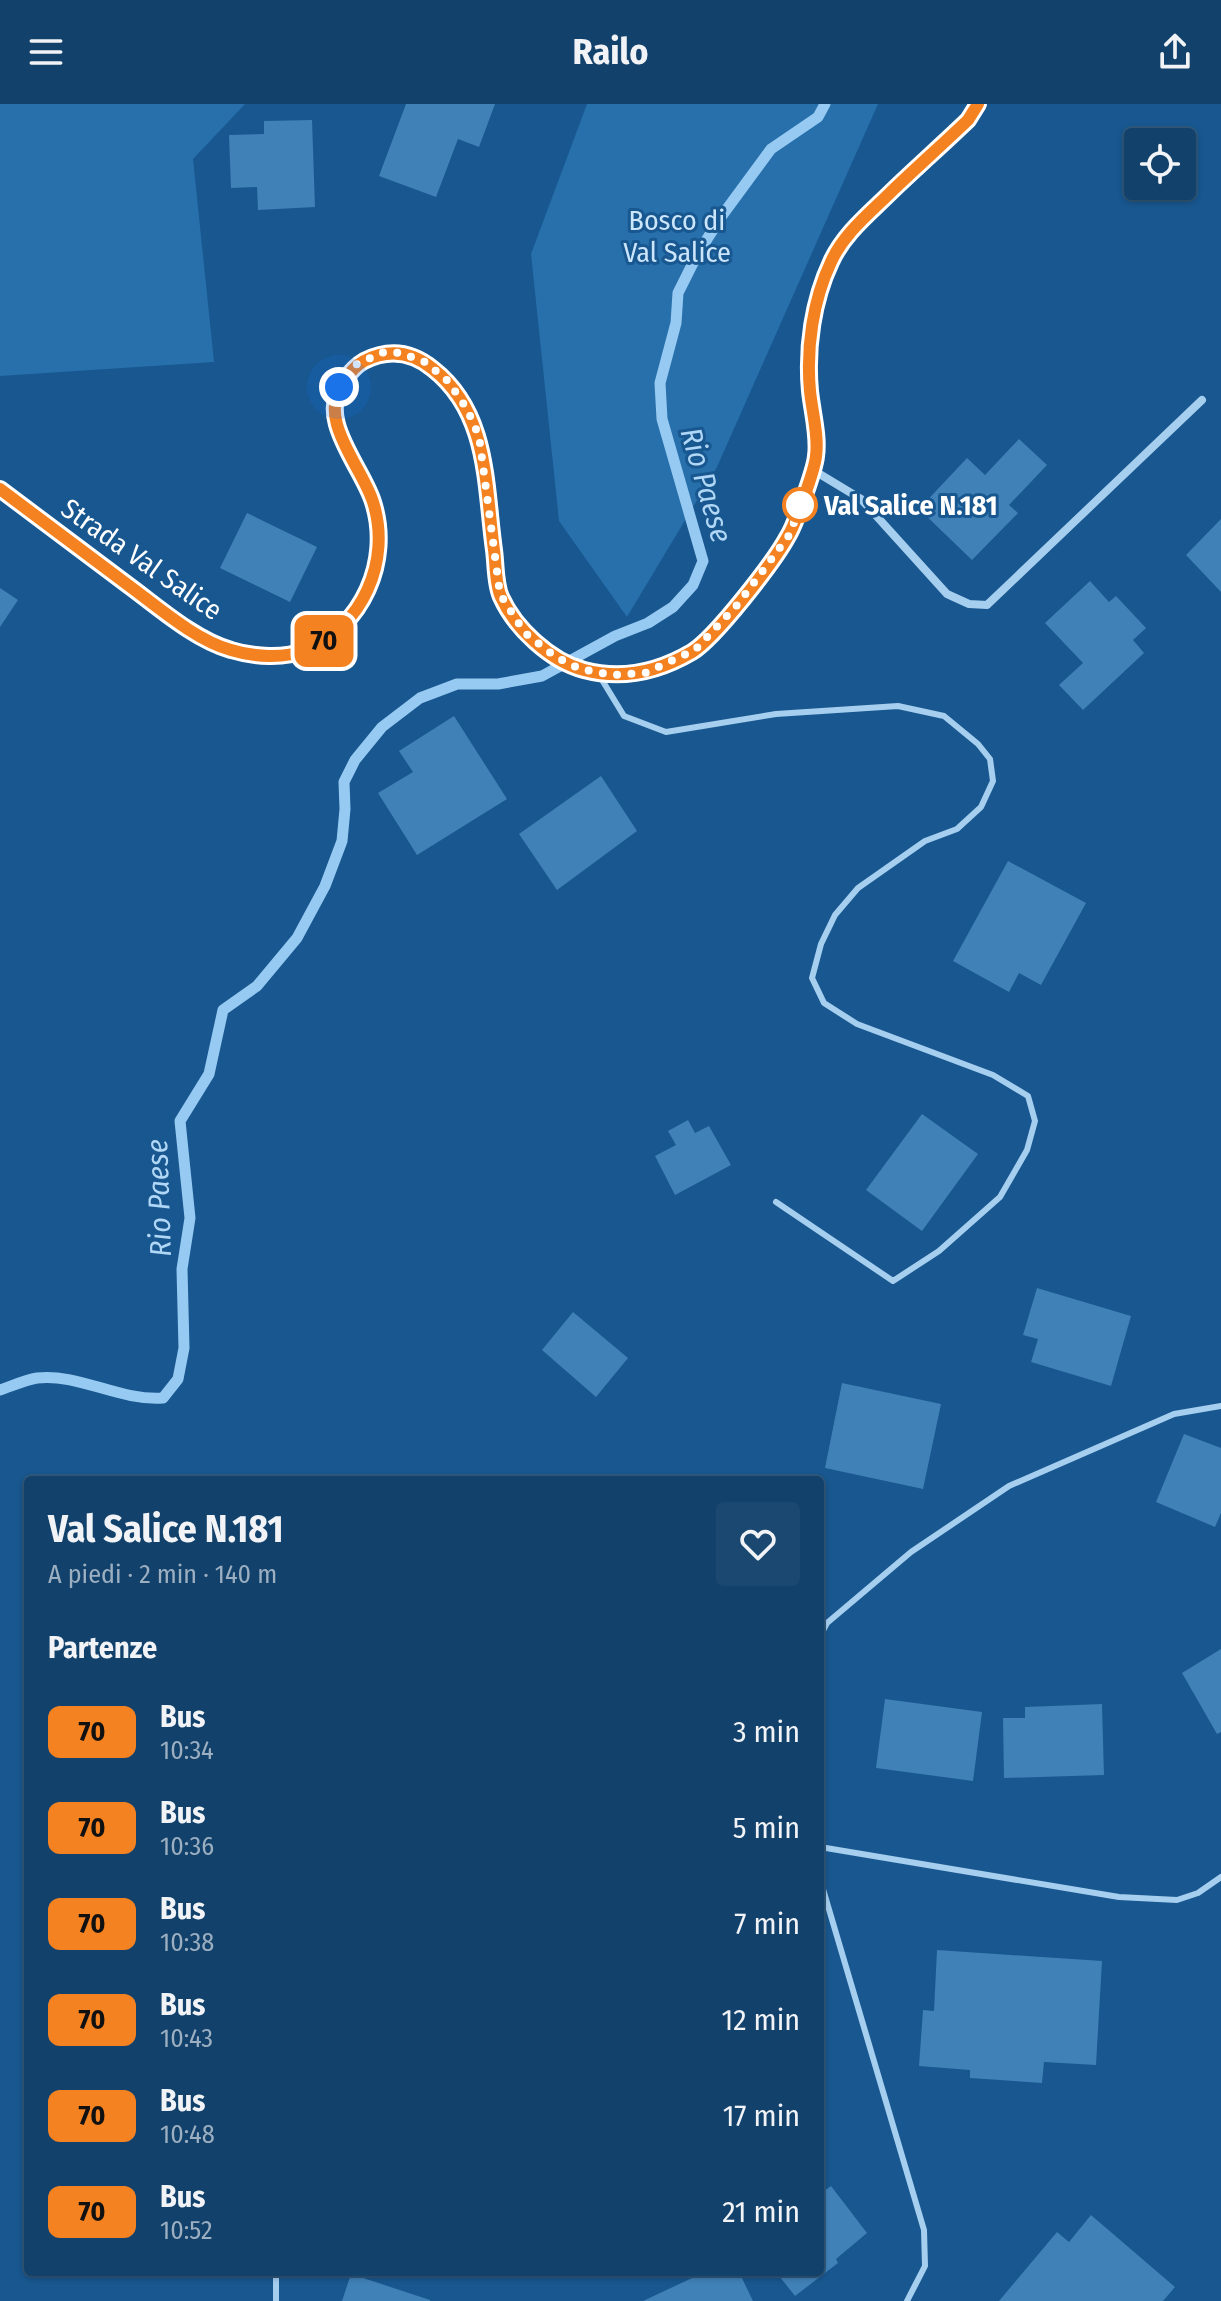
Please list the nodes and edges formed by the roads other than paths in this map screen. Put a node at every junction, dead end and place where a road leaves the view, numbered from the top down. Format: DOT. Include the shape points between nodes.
graph roads {
  1 [pos="978,104"];
  2 [pos="1202,400"];
  3 [pos="812,469"];
  4 [pos="0,489"];
  5 [pos="588,671"];
  6 [pos="776,1202"];
  7 [pos="1221,1406"];
  8 [pos="824,1625"];
  9 [pos="824,1848"];
  10 [pos="1221,1877"];
  11 [pos="824,1892"];
  12 [pos="276,2276"];
  13 [pos="276,2301"];
  14 [pos="907,2301"];
  1 -- 3 [label="street, Strada Val Salice" via="968,120 855,226 833,258 815,301 809,380 817,456"];
  2 -- 3 [label="street" via="987,605 947,594 861,499"];
  3 -- 5 [label="street, Strada Val Salice" via="790,534 738,604 695,650 645,673"];
  4 -- 5 [label="street, Strada Val Salice" via="182,625 228,650 265,656 300,652 333,637 356,614 370,587 379,539 373,502 334,410 339,387 357,364 384,352 401,353 425,362 448,381 479,436 500,594 525,633 556,657"];
  5 -- 6 [label="lane" via="624,716 666,732 776,714 898,706 944,716 990,759 993,781 981,807 957,829 925,841 858,888 835,915 812,978 824,1003 857,1024 993,1075 1028,1096 1035,1121 1027,1150 1000,1197 939,1251 893,1281"];
  7 -- 8 [label="lane" via="1174,1414 1009,1486 911,1552"];
  9 -- 10 [label="lane" via="1119,1897 1177,1900"];
  11 -- 14 [label="lane" via="924,2230 925,2266"];
  12 -- 13 [label="lane"];
}
